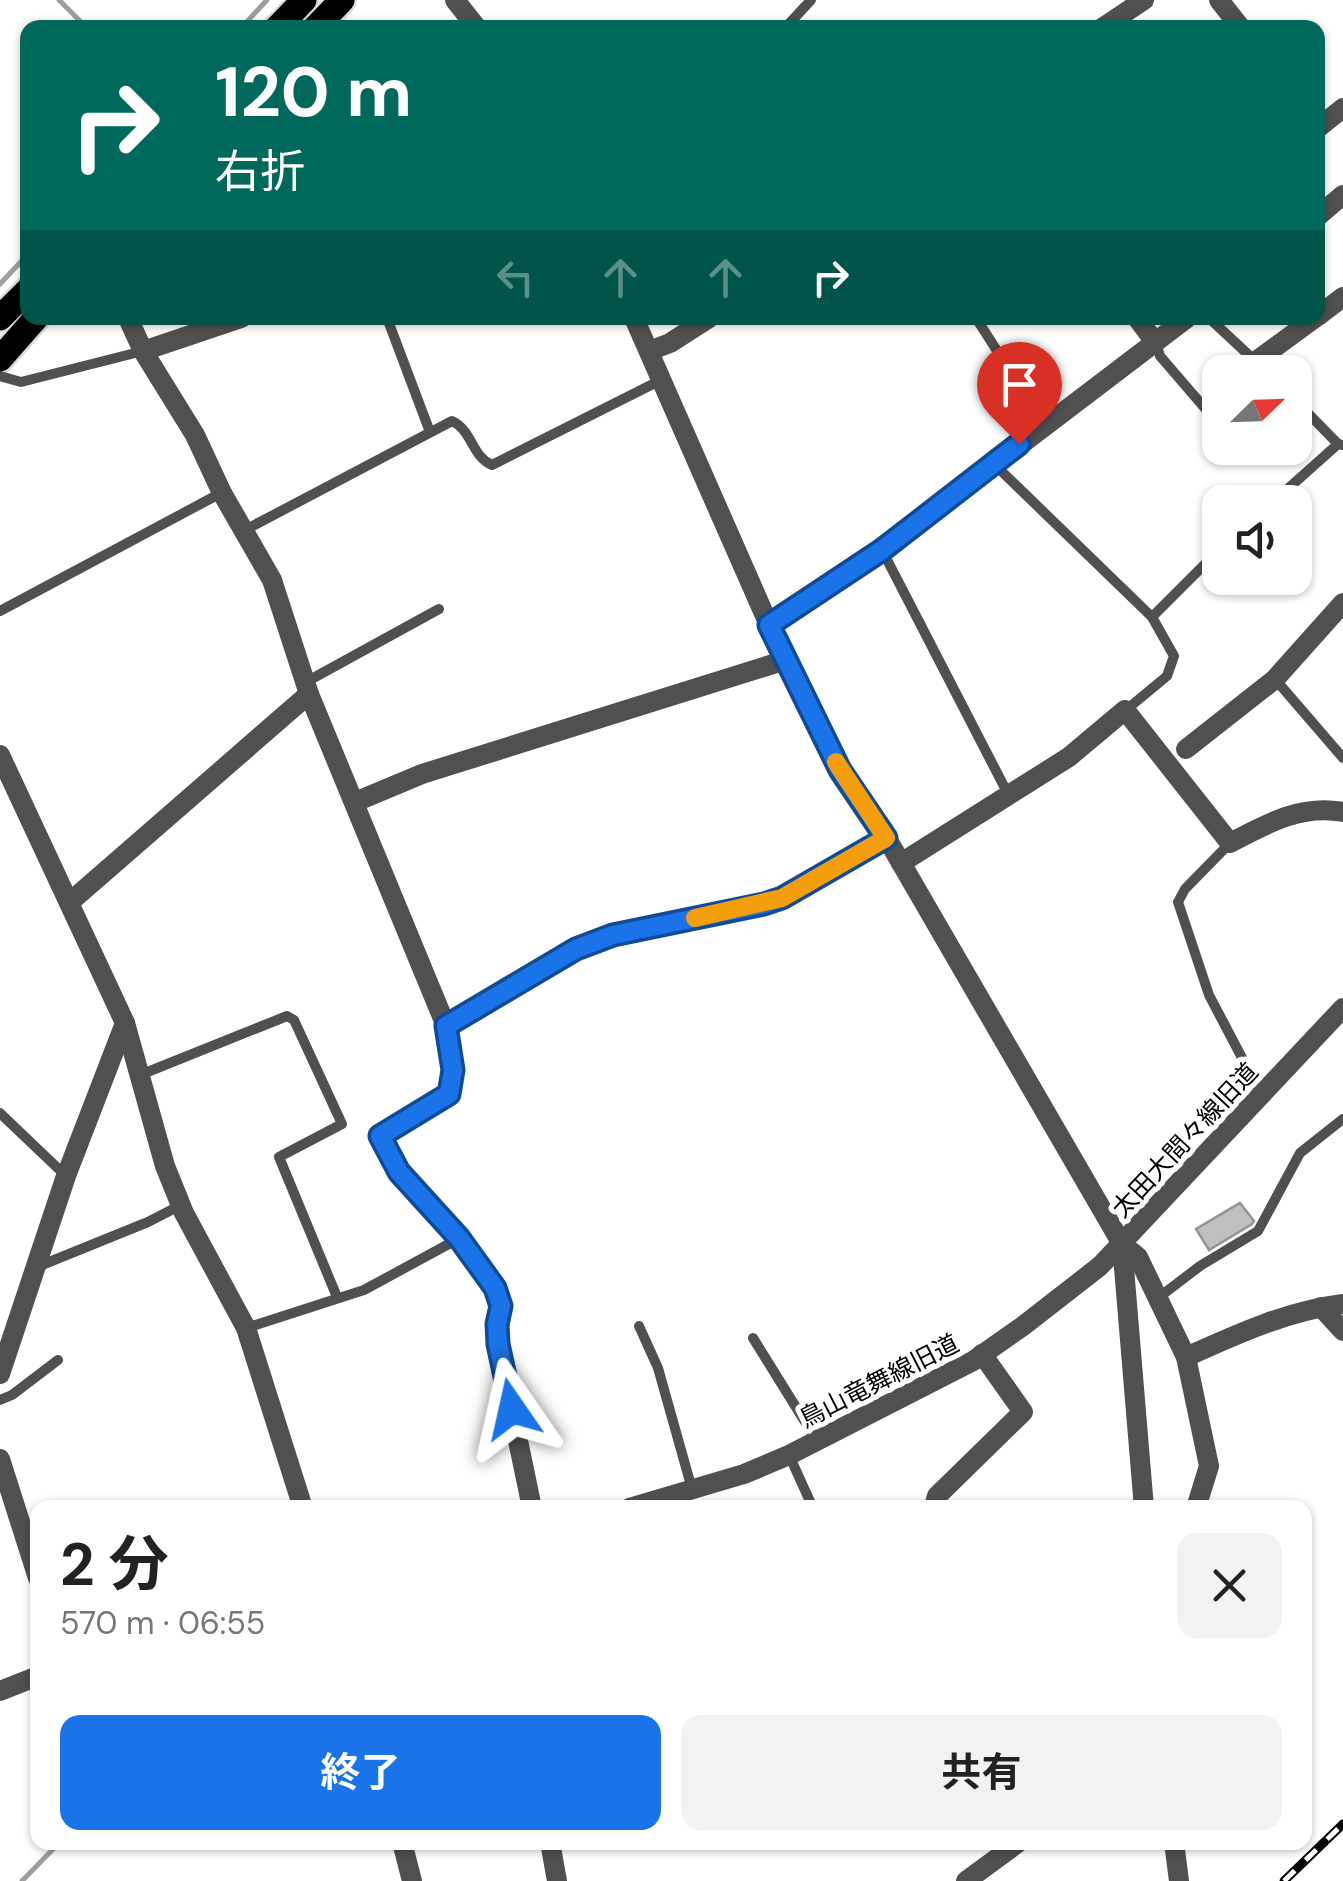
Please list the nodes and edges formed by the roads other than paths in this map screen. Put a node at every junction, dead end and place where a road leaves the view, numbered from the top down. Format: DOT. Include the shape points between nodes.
graph roads {
  1 [pos="304,0"];
  2 [pos="342,0"];
  3 [pos="455,0"];
  4 [pos="812,0"];
  5 [pos="1144,0"];
  6 [pos="1219,0"];
  7 [pos="285,20"];
  8 [pos="323,20"];
  9 [pos="471,20"];
  10 [pos="793,20"];
  11 [pos="1114,20"];
  12 [pos="1235,20"];
  13 [pos="20,298"];
  14 [pos="0,318"];
  15 [pos="30,325"];
  16 [pos="131,325"];
  17 [pos="220,325"];
  18 [pos="390,325"];
  19 [pos="637,325"];
  20 [pos="698,325"];
  21 [pos="980,325"];
  22 [pos="1142,325"];
  23 [pos="1174,325"];
  24 [pos="1217,325"];
  25 [pos="1307,325"];
  26 [pos="1155,342"];
  27 [pos="142,351"];
  28 [pos="649,351"];
  29 [pos="1249,355"];
  30 [pos="1275,355"];
  31 [pos="0,359"];
  32 [pos="0,376"];
  33 [pos="662,380"];
  34 [pos="1202,405"];
  35 [pos="1312,417"];
  36 [pos="1044,424"];
  37 [pos="430,432"];
  38 [pos="1341,445"];
  39 [pos="994,464"];
  40 [pos="1294,485"];
  41 [pos="222,493"];
  42 [pos="245,530"];
  43 [pos="882,550"];
  44 [pos="1202,567"];
  45 [pos="1343,603"];
  46 [pos="439,609"];
  47 [pos="0,611"];
  48 [pos="1152,617"];
  49 [pos="769,625"];
  50 [pos="786,660"];
  51 [pos="1275,679"];
  52 [pos="307,688"];
  53 [pos="1125,710"];
  54 [pos="1186,750"];
  55 [pos="0,755"];
  56 [pos="1343,758"];
  57 [pos="1166,765"];
  58 [pos="1008,794"];
  59 [pos="355,802"];
  60 [pos="1343,811"];
  61 [pos="886,838"];
  62 [pos="1230,843"];
  63 [pos="901,862"];
  64 [pos="70,902"];
  65 [pos="1343,1008"];
  66 [pos="125,1023"];
  67 [pos="446,1026"];
  68 [pos="139,1076"];
  69 [pos="1262,1095"];
  70 [pos="0,1113"];
  71 [pos="1343,1119"];
  72 [pos="380,1136"];
  73 [pos="66,1176"];
  74 [pos="180,1205"];
  75 [pos="459,1238"];
  76 [pos="1122,1244"];
  77 [pos="37,1267"];
  78 [pos="336,1298"];
  79 [pos="1156,1300"];
  80 [pos="1343,1304"];
  81 [pos="1321,1307"];
  82 [pos="639,1326"];
  83 [pos="246,1328"];
  84 [pos="1343,1331"];
  85 [pos="753,1338"];
  86 [pos="982,1354"];
  87 [pos="1186,1357"];
  88 [pos="58,1360"];
  89 [pos="0,1374"];
  90 [pos="0,1400"];
  91 [pos="817,1441"];
  92 [pos="789,1455"];
  93 [pos="0,1459"];
  94 [pos="681,1497"];
  95 [pos="300,1500"];
  96 [pos="530,1500"];
  97 [pos="809,1500"];
  98 [pos="937,1500"];
  99 [pos="1143,1500"];
  100 [pos="1198,1500"];
  101 [pos="30,1553"];
  102 [pos="30,1679"];
  103 [pos="0,1691"];
  104 [pos="404,1850"];
  105 [pos="552,1850"];
  106 [pos="1009,1850"];
  107 [pos="1175,1850"];
  108 [pos="412,1881"];
  109 [pos="558,1881"];
  110 [pos="966,1881"];
  111 [pos="1178,1881"];
  1 -- 7 [label="main road"];
  2 -- 8 [label="main road"];
  3 -- 9 [label="street"];
  4 -- 10 [label="lane"];
  5 -- 11 [label="street"];
  6 -- 12 [label="street"];
  13 -- 14 [label="main road"];
  15 -- 31 [label="main road"];
  16 -- 27 [label="street"];
  17 -- 27 [label="street"];
  18 -- 37 [label="lane"];
  19 -- 28 [label="street"];
  20 -- 28 [label="street"];
  21 -- 36 [label="lane"];
  22 -- 26 [label="street"];
  23 -- 26 [label="street"];
  24 -- 29 [label="lane"];
  25 -- 30 [label="street"];
  26 -- 34 [label="lane"];
  26 -- 36 [label="street"];
  27 -- 32 [label="lane" via="21,382"];
  27 -- 41 [label="street"];
  28 -- 33 [label="street"];
  33 -- 37 [label="lane" via="492,465 462,426 452,421"];
  33 -- 49 [label="street"];
  35 -- 38 [label="lane"];
  36 -- 39 [label="street"];
  37 -- 42 [label="lane"];
  38 -- 40 [label="lane"];
  39 -- 43 [label="street"];
  39 -- 48 [label="lane"];
  41 -- 42 [label="street"];
  41 -- 47 [label="lane"];
  42 -- 52 [label="street" via="272,580"];
  43 -- 49 [label="street"];
  43 -- 58 [label="lane"];
  44 -- 48 [label="lane"];
  45 -- 51 [label="street"];
  46 -- 52 [label="lane"];
  48 -- 53 [label="lane" via="1174,656 1167,676"];
  49 -- 50 [label="street"];
  50 -- 59 [label="street" via="422,774"];
  50 -- 61 [label="street" via="840,770"];
  51 -- 54 [label="street"];
  51 -- 56 [label="lane"];
  52 -- 59 [label="street"];
  52 -- 64 [label="street"];
  53 -- 57 [label="street"];
  53 -- 58 [label="street"];
  54 -- 57 [label="lane"];
  55 -- 64 [label="street"];
  57 -- 62 [label="street"];
  58 -- 63 [label="street"];
  59 -- 67 [label="street"];
  60 -- 62 [label="street" via="1280,816"];
  61 -- 63 [label="street"];
  61 -- 67 [label="lane" via="782,898 576,949"];
  62 -- 69 [label="lane" via="1178,902 1209,995"];
  63 -- 76 [label="street"];
  64 -- 66 [label="street"];
  65 -- 69 [label="street, 太田大間々線旧道"];
  66 -- 68 [label="street"];
  66 -- 73 [label="street"];
  67 -- 72 [label="lane" via="453,1070 449,1094"];
  68 -- 74 [label="street"];
  68 -- 78 [label="lane" via="287,1016 294,1020 342,1124 278,1157"];
  69 -- 76 [label="street, 太田大間々線旧道"];
  70 -- 73 [label="lane"];
  71 -- 79 [label="lane" via="1300,1154 1258,1232"];
  72 -- 75 [label="street" via="399,1172"];
  73 -- 77 [label="street"];
  74 -- 77 [label="lane"];
  74 -- 83 [label="street"];
  75 -- 78 [label="lane" via="364,1290"];
  75 -- 96 [label="street" via="501,1306 498,1344"];
  76 -- 79 [label="street" via="1138,1257"];
  76 -- 86 [label="street, 鳥山竜舞線旧道"];
  76 -- 99 [label="street, 太田大間々線旧道"];
  77 -- 89 [label="street"];
  78 -- 83 [label="lane"];
  79 -- 87 [label="street"];
  80 -- 81 [label="street"];
  81 -- 84 [label="street"];
  81 -- 87 [label="street"];
  82 -- 94 [label="lane" via="658,1368"];
  83 -- 95 [label="street"];
  85 -- 91 [label="lane"];
  86 -- 91 [label="street, 鳥山竜舞線旧道"];
  86 -- 98 [label="street" via="1023,1412"];
  87 -- 100 [label="street" via="1209,1466"];
  88 -- 90 [label="lane"];
  91 -- 92 [label="street, 鳥山竜舞線旧道"];
  92 -- 94 [label="street, 鳥山竜舞線旧道"];
  92 -- 97 [label="lane"];
  93 -- 101 [label="street"];
  102 -- 103 [label="street"];
  104 -- 108 [label="street"];
  105 -- 109 [label="street"];
  106 -- 110 [label="street"];
  107 -- 111 [label="street"];
}
